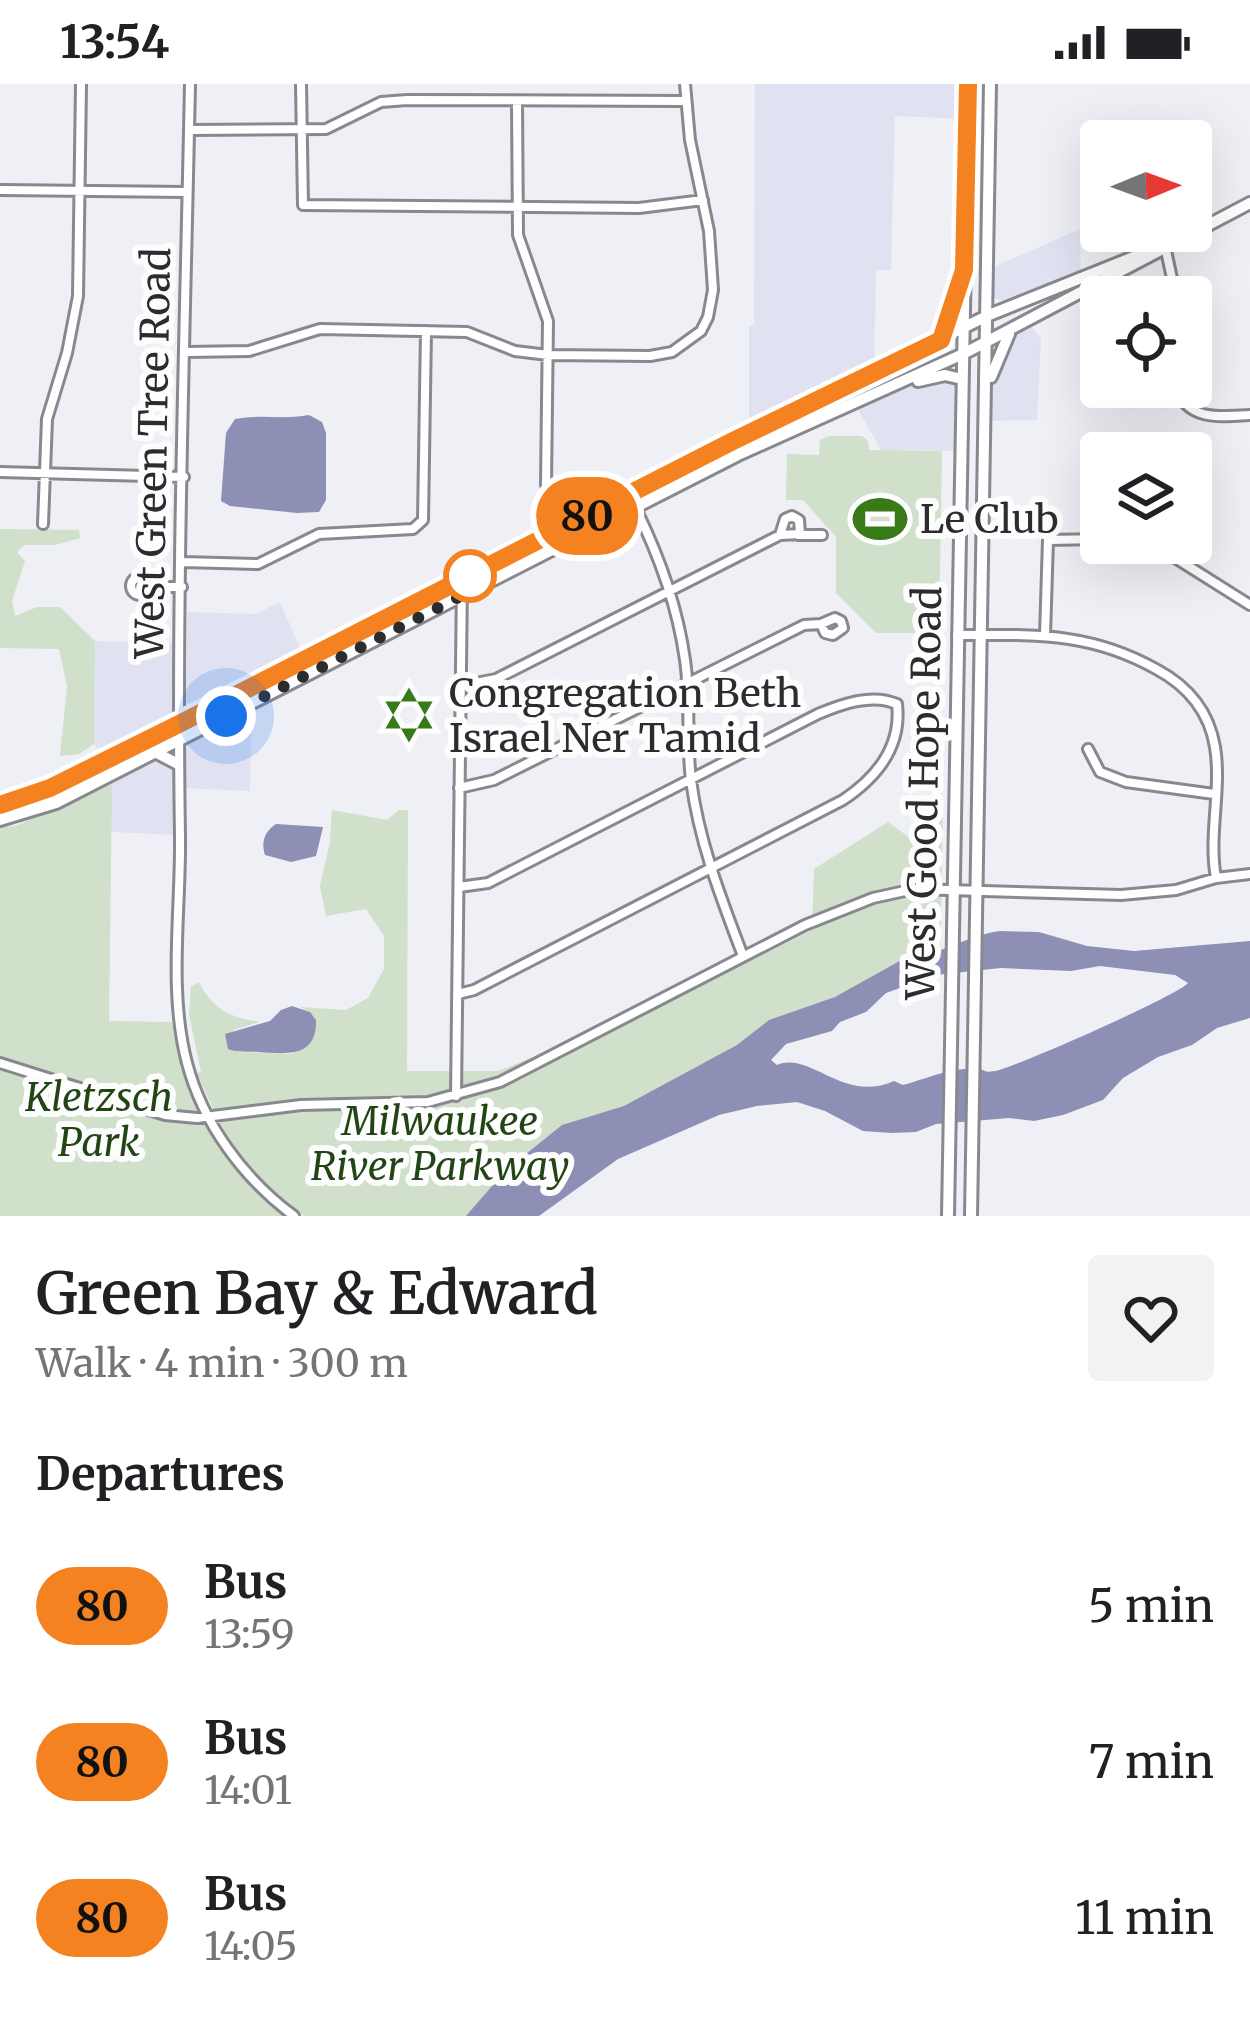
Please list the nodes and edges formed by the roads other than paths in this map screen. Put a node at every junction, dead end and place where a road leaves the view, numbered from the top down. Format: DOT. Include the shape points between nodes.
graph roads {
  1 [pos="81,84"];
  2 [pos="190,84"];
  3 [pos="301,84"];
  4 [pos="685,84"];
  5 [pos="968,84"];
  6 [pos="990,84"];
  7 [pos="685,101"];
  8 [pos="517,102"];
  9 [pos="189,130"];
  10 [pos="300,130"];
  11 [pos="0,190"];
  12 [pos="79,191"];
  13 [pos="188,192"];
  14 [pos="703,200"];
  15 [pos="1250,203"];
  16 [pos="517,208"];
  17 [pos="1212,222"];
  18 [pos="1138,252"];
  19 [pos="1155,252"];
  20 [pos="964,270"];
  21 [pos="988,297"];
  22 [pos="1023,301"];
  23 [pos="988,315"];
  24 [pos="1015,327"];
  25 [pos="963,329"];
  26 [pos="427,331"];
  27 [pos="941,340"];
  28 [pos="988,340"];
  29 [pos="186,352"];
  30 [pos="963,354"];
  31 [pos="548,355"];
  32 [pos="962,379"];
  33 [pos="987,390"];
  34 [pos="874,395"];
  35 [pos="1189,408"];
  36 [pos="1250,415"];
  37 [pos="0,472"];
  38 [pos="43,476"];
  39 [pos="184,477"];
  40 [pos="633,501"];
  41 [pos="43,524"];
  42 [pos="780,535"];
  43 [pos="796,535"];
  44 [pos="822,535"];
  45 [pos="562,536"];
  46 [pos="1080,540"];
  47 [pos="183,562"];
  48 [pos="1184,564"];
  49 [pos="462,581"];
  50 [pos="149,586"];
  51 [pos="182,587"];
  52 [pos="670,591"];
  53 [pos="461,596"];
  54 [pos="1250,605"];
  55 [pos="821,624"];
  56 [pos="1045,634"];
  57 [pos="957,635"];
  58 [pos="980,635"];
  59 [pos="687,682"];
  60 [pos="460,686"];
  61 [pos="179,724"];
  62 [pos="179,740"];
  63 [pos="1088,749"];
  64 [pos="154,753"];
  65 [pos="178,764"];
  66 [pos="691,779"];
  67 [pos="460,788"];
  68 [pos="1214,794"];
  69 [pos="0,805"];
  70 [pos="0,820"];
  71 [pos="710,870"];
  72 [pos="1250,874"];
  73 [pos="1216,878"];
  74 [pos="459,887"];
  75 [pos="952,890"];
  76 [pos="976,892"];
  77 [pos="743,956"];
  78 [pos="458,994"];
  79 [pos="0,1063"];
  80 [pos="456,1096"];
  81 [pos="209,1118"];
  82 [pos="294,1216"];
  83 [pos="951,1216"];
  84 [pos="971,1216"];
  1 -- 12 [label="street"];
  2 -- 9 [label="street, West Green Tree Road"];
  3 -- 10 [label="street"];
  4 -- 7 [label="street"];
  5 -- 20 [label="main road, West Good Hope Road"];
  6 -- 21 [label="main road, West Good Hope Road"];
  7 -- 8 [label="street"];
  7 -- 14 [label="street"];
  8 -- 10 [label="street" via="381,102 326,129"];
  8 -- 16 [label="street"];
  9 -- 10 [label="street"];
  9 -- 13 [label="street, West Green Tree Road"];
  10 -- 16 [label="street" via="303,205"];
  11 -- 12 [label="street"];
  12 -- 13 [label="street"];
  12 -- 38 [label="street" via="76,312 47,419"];
  13 -- 29 [label="street, West Green Tree Road"];
  14 -- 16 [label="street"];
  14 -- 31 [label="street" via="712,300 692,341 650,356"];
  15 -- 17 [label="main road"];
  16 -- 31 [label="street" via="523,257 545,305"];
  18 -- 22 [label="main road"];
  19 -- 24 [label="main road"];
  20 -- 25 [label="main road, West Good Hope Road"];
  20 -- 27 [label="main road"];
  21 -- 22 [label="main road"];
  21 -- 23 [label="main road, West Good Hope Road"];
  22 -- 23 [label="main road"];
  23 -- 25 [label="main road"];
  23 -- 28 [label="main road, West Good Hope Road"];
  24 -- 28 [label="main road"];
  24 -- 33 [label="main road"];
  25 -- 27 [label="main road"];
  25 -- 30 [label="main road, West Good Hope Road"];
  26 -- 29 [label="street" via="310,330 249,351"];
  26 -- 31 [label="street" via="467,332"];
  26 -- 47 [label="street" via="424,520 413,530 319,534 258,563"];
  27 -- 40 [label="main road"];
  28 -- 30 [label="main road"];
  28 -- 33 [label="main road, West Good Hope Road"];
  29 -- 39 [label="street, West Green Tree Road"];
  30 -- 32 [label="main road, West Good Hope Road"];
  30 -- 34 [label="main road"];
  31 -- 45 [label="street" via="546,484"];
  32 -- 34 [label="main road" via="940,376"];
  32 -- 57 [label="main road, West Good Hope Road"];
  33 -- 58 [label="main road, West Good Hope Road"];
  34 -- 40 [label="main road"];
  35 -- 36 [label="street" via="1205,417"];
  37 -- 38 [label="street"];
  38 -- 39 [label="street"];
  38 -- 41 [label="street"];
  39 -- 47 [label="street, West Green Tree Road"];
  40 -- 45 [label="main road"];
  40 -- 52 [label="street"];
  42 -- 43 [label="street"];
  42 -- 43 [label="street" via="792,516 800,524"];
  42 -- 52 [label="street"];
  43 -- 44 [label="street"];
  45 -- 49 [label="main road"];
  45 -- 53 [label="main road"];
  46 -- 56 [label="street" via="1048,541"];
  47 -- 51 [label="street, West Green Tree Road"];
  48 -- 54 [label="street"];
  49 -- 53 [label="street"];
  49 -- 61 [label="main road"];
  50 -- 51 [label="street"];
  51 -- 61 [label="street, West Green Tree Road"];
  52 -- 59 [label="street"];
  52 -- 60 [label="street" via="496,680"];
  53 -- 60 [label="street"];
  53 -- 62 [label="main road"];
  55 -- 59 [label="street" via="790,630"];
  56 -- 58 [label="street"];
  56 -- 68 [label="street" via="1120,649 1196,700 1216,754"];
  57 -- 58 [label="street"];
  57 -- 75 [label="main road, West Good Hope Road"];
  58 -- 76 [label="main road, West Good Hope Road"];
  59 -- 66 [label="street"];
  59 -- 67 [label="street" via="494,780"];
  60 -- 67 [label="street"];
  61 -- 62 [label="street, West Green Tree Road"];
  61 -- 69 [label="main road"];
  62 -- 64 [label="main road"];
  62 -- 65 [label="street, West Green Tree Road"];
  63 -- 68 [label="street" via="1100,772 1126,782"];
  64 -- 65 [label="main road"];
  64 -- 70 [label="main road"];
  65 -- 81 [label="street, West Green Tree Road" via="179,1015 188,1069"];
  66 -- 71 [label="street"];
  66 -- 71 [label="street" via="843,705 897,704 892,745 871,779"];
  66 -- 74 [label="street" via="488,883"];
  67 -- 74 [label="street"];
  68 -- 73 [label="street"];
  71 -- 77 [label="street"];
  71 -- 78 [label="street"];
  72 -- 73 [label="street"];
  73 -- 76 [label="street" via="1121,895"];
  74 -- 78 [label="street"];
  75 -- 76 [label="street"];
  75 -- 77 [label="street" via="872,898"];
  75 -- 83 [label="main road, West Good Hope Road"];
  76 -- 84 [label="main road, West Good Hope Road"];
  77 -- 80 [label="street" via="500,1082"];
  78 -- 80 [label="street"];
  79 -- 81 [label="street" via="165,1115"];
  80 -- 81 [label="street"];
  81 -- 82 [label="street, West Green Tree Road" via="246,1171"];
}
